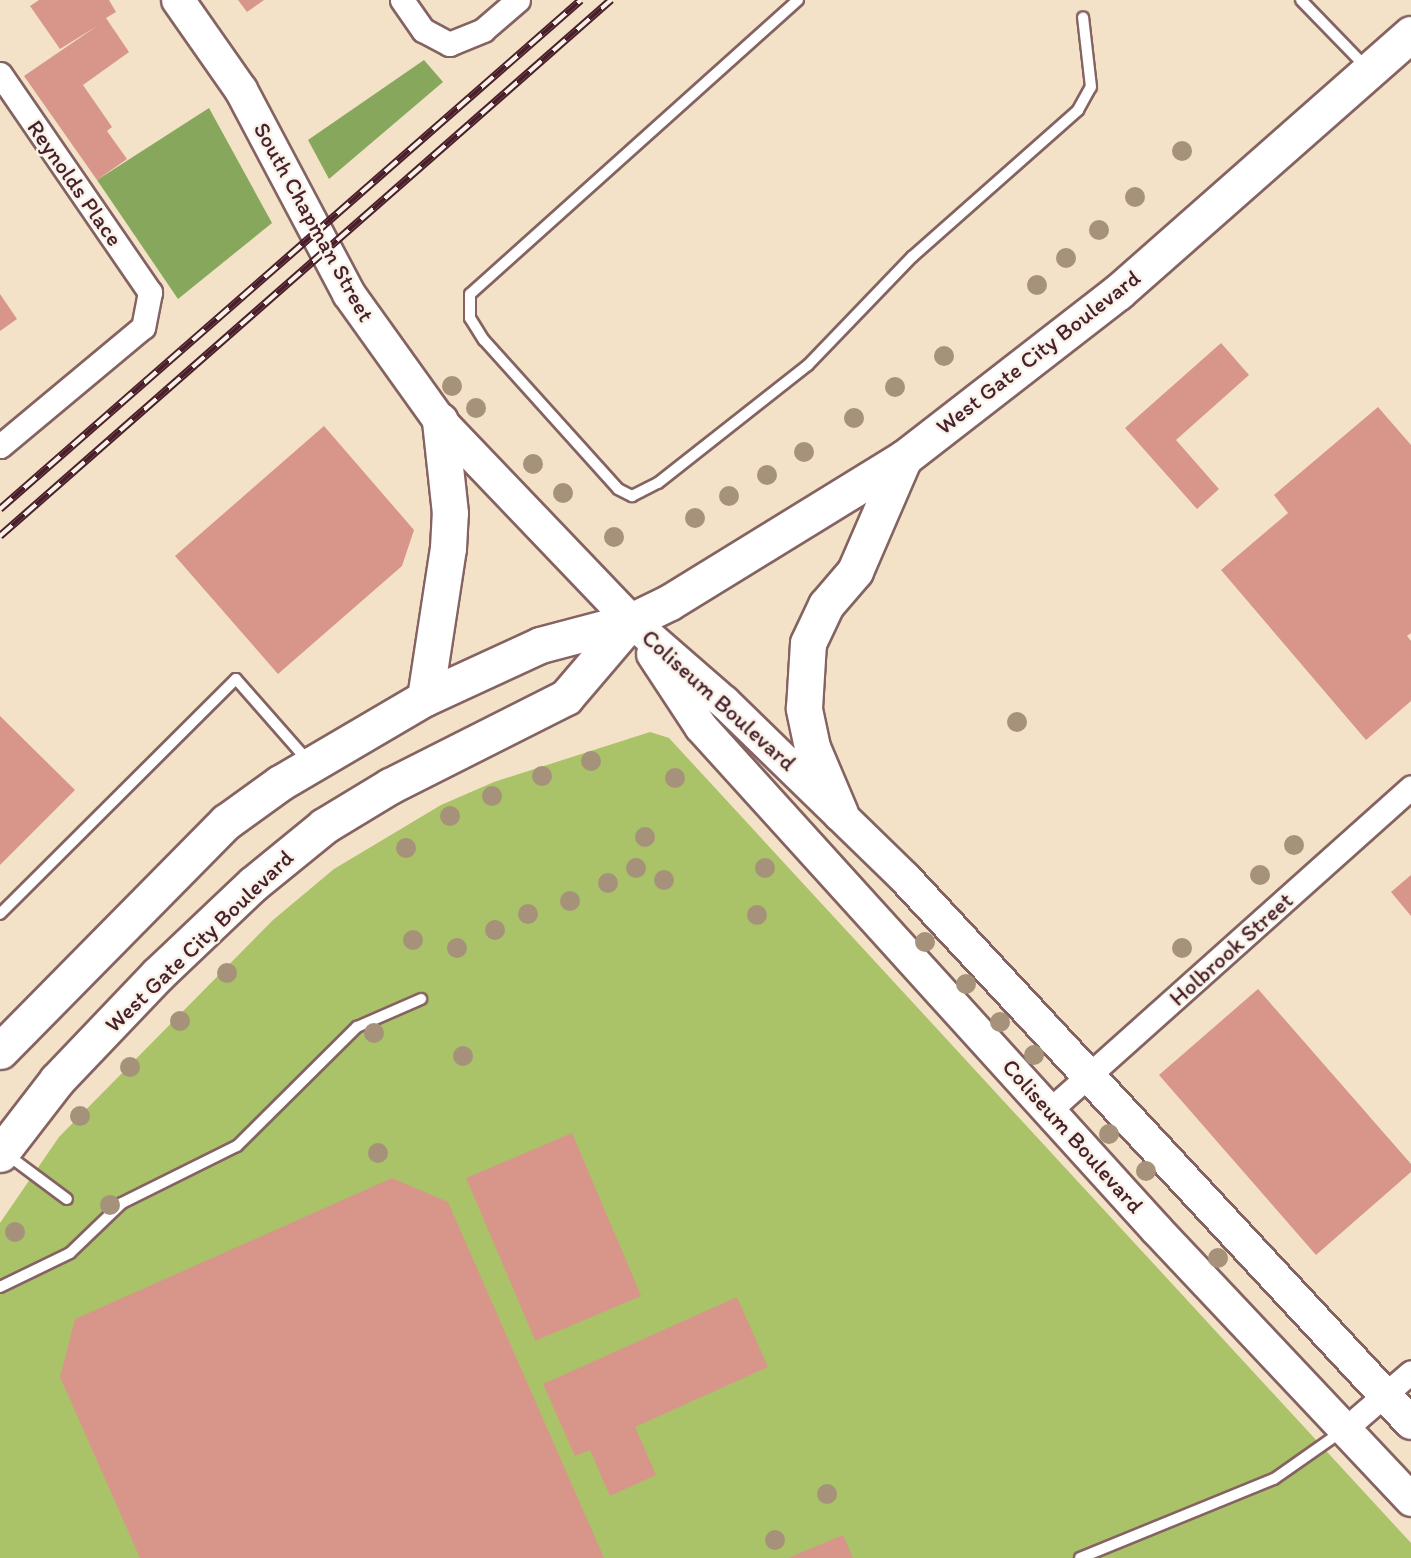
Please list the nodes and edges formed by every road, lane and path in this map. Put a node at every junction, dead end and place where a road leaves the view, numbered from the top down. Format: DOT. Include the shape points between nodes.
graph roads {
  1 [pos="178,0"];
  2 [pos="402,0"];
  3 [pos="517,0"];
  4 [pos="798,0"];
  5 [pos="1302,0"];
  6 [pos="1083,17"];
  7 [pos="1411,34"];
  8 [pos="1370,72"];
  9 [pos="0,74"];
  10 [pos="440,421"];
  11 [pos="0,446"];
  12 [pos="904,458"];
  13 [pos="631,621"];
  14 [pos="425,698"];
  15 [pos="311,764"];
  16 [pos="1411,787"];
  17 [pos="840,813"];
  18 [pos="0,914"];
  19 [pos="421,999"];
  20 [pos="6,1039"];
  21 [pos="1090,1075"];
  22 [pos="1050,1110"];
  23 [pos="1,1153"];
  24 [pos="67,1199"];
  25 [pos="0,1287"];
  26 [pos="1411,1371"];
  27 [pos="1385,1395"];
  28 [pos="1411,1423"];
  29 [pos="1345,1429"];
  30 [pos="1411,1500"];
  31 [pos="1080,1558"];
  1 -- 10 [label="main road, South Chapman Street" via="241,90 349,294"];
  2 -- 3 [label="street" via="423,30 449,44 483,30"];
  4 -- 6 [label="lane" via="470,294 470,318 499,357 618,489 632,496 658,484 808,365 912,257 1079,110 1091,87"];
  5 -- 8 [label="lane"];
  7 -- 8 [label="main road, West Gate City Boulevard"];
  8 -- 12 [label="main road, West Gate City Boulevard" via="1118,292"];
  9 -- 11 [label="street, Reynolds Place" via="150,292 143,327"];
  10 -- 13 [label="main road, South Chapman Street"];
  10 -- 14 [label="main road" via="449,536"];
  12 -- 13 [label="main road, West Gate City Boulevard" via="705,582"];
  12 -- 17 [label="main road" via="855,571 826,605 808,643 804,708 812,747"];
  13 -- 14 [label="main road, West Gate City Boulevard" via="540,645"];
  13 -- 17 [label="main road, Coliseum Boulevard"];
  13 -- 22 [label="main road, Coliseum Boulevard" via="702,727"];
  13 -- 23 [label="main road, West Gate City Boulevard" via="566,697 390,786 324,826 253,884 157,975 57,1080"];
  14 -- 15 [label="main road, West Gate City Boulevard"];
  15 -- 18 [label="lane" via="236,679"];
  15 -- 20 [label="main road, West Gate City Boulevard" via="226,822"];
  16 -- 21 [label="street, Holbrook Street"];
  17 -- 21 [label="main road, Coliseum Boulevard"];
  19 -- 25 [label="lane" via="357,1027 237,1146 122,1203 70,1253"];
  21 -- 22 [label="street, Holbrook Street"];
  21 -- 27 [label="main road, Coliseum Boulevard"];
  22 -- 29 [label="main road, Coliseum Boulevard"];
  23 -- 24 [label="lane"];
  26 -- 27 [label="street"];
  27 -- 28 [label="main road, Coliseum Boulevard"];
  27 -- 29 [label="street"];
  29 -- 30 [label="main road, Coliseum Boulevard"];
  29 -- 31 [label="lane" via="1274,1479"];
}
